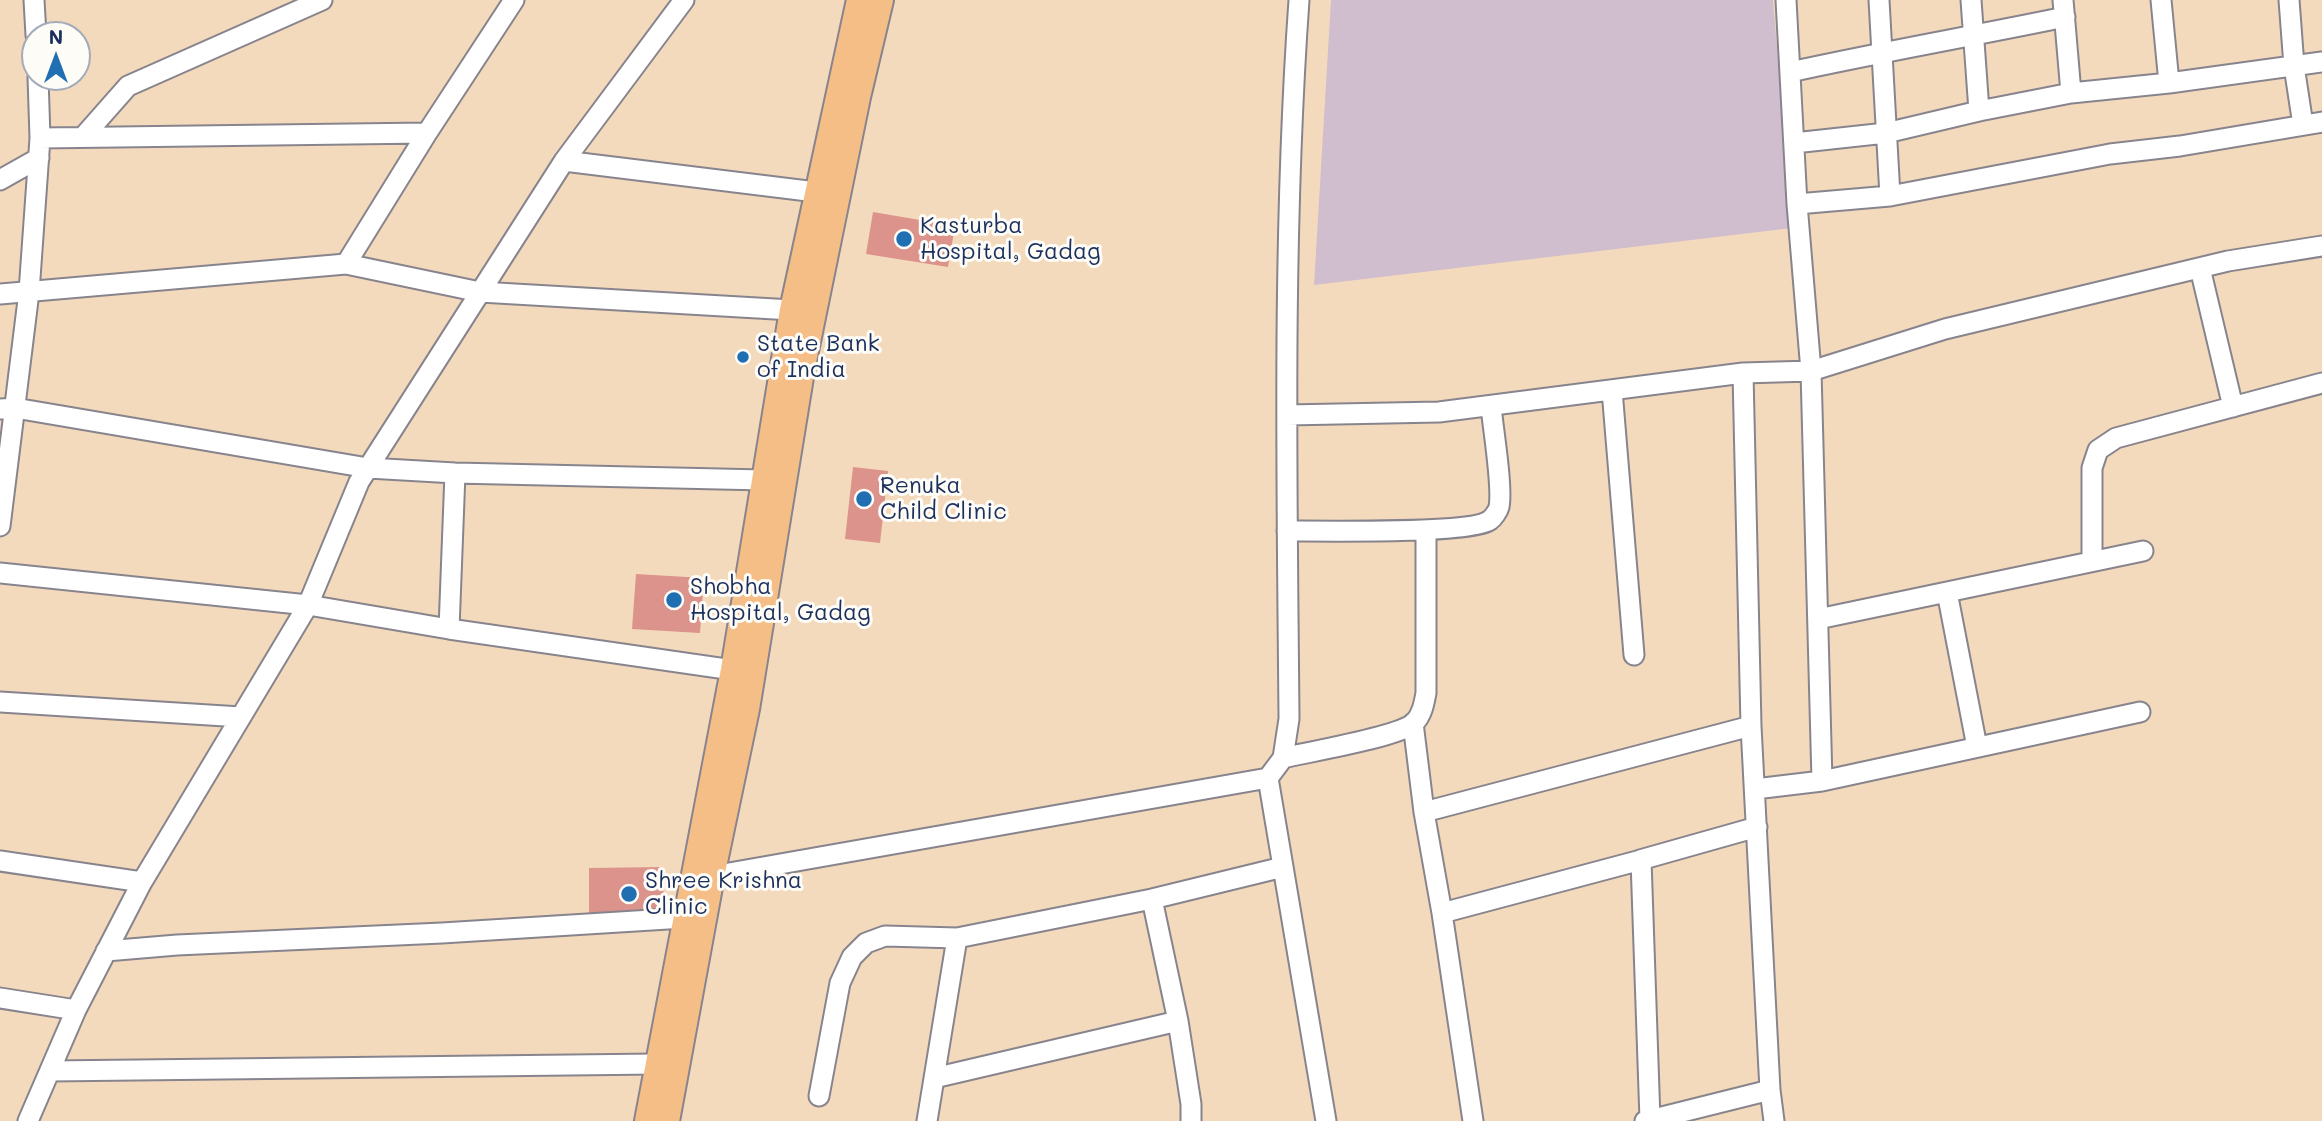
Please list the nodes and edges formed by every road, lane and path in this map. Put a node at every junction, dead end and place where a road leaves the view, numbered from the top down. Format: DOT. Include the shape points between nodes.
graph roads {
  1 [pos="34,0"];
  2 [pos="321,0"];
  3 [pos="513,0"];
  4 [pos="684,0"];
  5 [pos="859,0"];
  6 [pos="881,0"];
  7 [pos="1299,0"];
  8 [pos="1786,0"];
  9 [pos="1879,0"];
  10 [pos="1971,0"];
  11 [pos="2161,0"];
  12 [pos="2289,0"];
  13 [pos="2064,8"];
  14 [pos="35,21"];
  15 [pos="1974,36"];
  16 [pos="1882,52"];
  17 [pos="2322,62"];
  18 [pos="2294,66"];
  19 [pos="1790,72"];
  20 [pos="2169,83"];
  21 [pos="38,91"];
  22 [pos="2071,93"];
  23 [pos="1979,111"];
  24 [pos="2312,123"];
  25 [pos="427,132"];
  26 [pos="1886,133"];
  27 [pos="83,137"];
  28 [pos="40,138"];
  29 [pos="1794,143"];
  30 [pos="39,159"];
  31 [pos="564,160"];
  32 [pos="0,180"];
  33 [pos="816,192"];
  34 [pos="1890,196"];
  35 [pos="1797,204"];
  36 [pos="2322,246"];
  37 [pos="346,264"];
  38 [pos="2200,268"];
  39 [pos="29,292"];
  40 [pos="480,292"];
  41 [pos="0,294"];
  42 [pos="792,310"];
  43 [pos="1811,370"];
  44 [pos="1743,373"];
  45 [pos="2322,383"];
  46 [pos="1612,390"];
  47 [pos="1491,406"];
  48 [pos="2233,407"];
  49 [pos="8,408"];
  50 [pos="1287,415"];
  51 [pos="368,468"];
  52 [pos="455,473"];
  53 [pos="764,480"];
  54 [pos="0,526"];
  55 [pos="1426,530"];
  56 [pos="1287,531"];
  57 [pos="2143,551"];
  58 [pos="2092,561"];
  59 [pos="0,573"];
  60 [pos="1947,592"];
  61 [pos="308,605"];
  62 [pos="1818,619"];
  63 [pos="450,629"];
  64 [pos="1634,655"];
  65 [pos="733,670"];
  66 [pos="0,702"];
  67 [pos="2140,712"];
  68 [pos="241,717"];
  69 [pos="1413,723"];
  70 [pos="1751,726"];
  71 [pos="1977,747"];
  72 [pos="1283,758"];
  73 [pos="1268,778"];
  74 [pos="1822,781"];
  75 [pos="1755,789"];
  76 [pos="1424,812"];
  77 [pos="1757,827"];
  78 [pos="1640,860"];
  79 [pos="0,861"];
  80 [pos="1283,867"];
  81 [pos="712,876"];
  82 [pos="142,882"];
  83 [pos="1152,899"];
  84 [pos="1442,913"];
  85 [pos="684,918"];
  86 [pos="957,937"];
  87 [pos="106,951"];
  88 [pos="0,998"];
  89 [pos="76,1010"];
  90 [pos="1178,1021"];
  91 [pos="657,1064"];
  92 [pos="50,1071"];
  93 [pos="934,1078"];
  94 [pos="1770,1090"];
  95 [pos="819,1096"];
  96 [pos="1647,1120"];
  97 [pos="27,1121"];
  98 [pos="646,1121"];
  99 [pos="667,1121"];
  100 [pos="927,1121"];
  101 [pos="1191,1121"];
  102 [pos="1325,1121"];
  103 [pos="1473,1121"];
  104 [pos="1774,1121"];
  1 -- 14 [label="street"];
  2 -- 27 [label="street" via="128,86"];
  3 -- 25 [label="street"];
  4 -- 31 [label="street"];
  5 -- 33 [label="main road"];
  6 -- 81 [label="main road" via="802,371 747,709"];
  7 -- 50 [label="street" via="1291,113"];
  8 -- 19 [label="street"];
  9 -- 16 [label="street"];
  10 -- 15 [label="street"];
  11 -- 20 [label="street"];
  12 -- 18 [label="street"];
  13 -- 15 [label="street"];
  13 -- 22 [label="street"];
  15 -- 16 [label="street"];
  15 -- 23 [label="street"];
  16 -- 19 [label="street"];
  16 -- 26 [label="street"];
  17 -- 18 [label="street"];
  18 -- 20 [label="street"];
  18 -- 24 [label="street"];
  19 -- 29 [label="street"];
  20 -- 22 [label="street"];
  21 -- 28 [label="street"];
  22 -- 23 [label="street"];
  23 -- 26 [label="street"];
  24 -- 34 [label="street" via="2110,154"];
  25 -- 27 [label="street"];
  25 -- 37 [label="street"];
  26 -- 29 [label="street"];
  26 -- 34 [label="street"];
  27 -- 28 [label="street"];
  28 -- 30 [label="street"];
  29 -- 35 [label="street"];
  30 -- 32 [label="street"];
  30 -- 39 [label="street"];
  31 -- 33 [label="street"];
  31 -- 40 [label="street"];
  33 -- 42 [label="main road"];
  34 -- 35 [label="street"];
  35 -- 43 [label="street"];
  36 -- 38 [label="street"];
  37 -- 39 [label="street"];
  37 -- 40 [label="street"];
  38 -- 43 [label="street" via="1945,329"];
  38 -- 48 [label="street"];
  39 -- 41 [label="street"];
  39 -- 49 [label="street"];
  40 -- 42 [label="street"];
  40 -- 51 [label="street"];
  42 -- 53 [label="main road"];
  43 -- 44 [label="street"];
  43 -- 62 [label="street"];
  44 -- 46 [label="street"];
  44 -- 70 [label="street"];
  45 -- 48 [label="street"];
  46 -- 47 [label="street"];
  46 -- 64 [label="street"];
  47 -- 50 [label="street" via="1439,412"];
  47 -- 55 [label="street" via="1499,509 1489,521 1476,525"];
  48 -- 58 [label="street" via="2116,438 2098,450 2092,468"];
  49 -- 51 [label="street"];
  49 -- 54 [label="street"];
  50 -- 56 [label="street"];
  51 -- 52 [label="street"];
  51 -- 61 [label="street"];
  52 -- 53 [label="street"];
  52 -- 63 [label="street"];
  53 -- 65 [label="main road"];
  55 -- 56 [label="street"];
  55 -- 69 [label="street" via="1426,693"];
  56 -- 72 [label="street" via="1289,719"];
  57 -- 58 [label="street"];
  58 -- 60 [label="street"];
  59 -- 61 [label="street"];
  60 -- 62 [label="street"];
  60 -- 71 [label="street"];
  61 -- 63 [label="street"];
  61 -- 68 [label="street"];
  62 -- 74 [label="street"];
  63 -- 65 [label="street"];
  65 -- 85 [label="main road"];
  66 -- 68 [label="street"];
  67 -- 71 [label="street"];
  68 -- 82 [label="street"];
  69 -- 72 [label="street" via="1392,733"];
  69 -- 76 [label="street"];
  70 -- 75 [label="street"];
  70 -- 76 [label="street"];
  71 -- 74 [label="street"];
  72 -- 73 [label="street"];
  73 -- 80 [label="street"];
  73 -- 81 [label="street"];
  74 -- 75 [label="street"];
  75 -- 77 [label="street"];
  76 -- 84 [label="street"];
  77 -- 78 [label="street"];
  77 -- 94 [label="street"];
  78 -- 84 [label="street"];
  78 -- 96 [label="street"];
  79 -- 82 [label="street"];
  80 -- 83 [label="street"];
  80 -- 102 [label="street"];
  81 -- 99 [label="main road"];
  82 -- 87 [label="street"];
  83 -- 86 [label="street"];
  83 -- 90 [label="street"];
  84 -- 103 [label="street"];
  85 -- 87 [label="street"];
  85 -- 91 [label="main road"];
  86 -- 93 [label="street"];
  86 -- 95 [label="street" via="885,936 866,943 852,957 840,983"];
  87 -- 89 [label="street"];
  88 -- 89 [label="street"];
  89 -- 92 [label="street"];
  90 -- 93 [label="street"];
  90 -- 101 [label="street"];
  91 -- 92 [label="street"];
  91 -- 98 [label="main road"];
  92 -- 97 [label="street"];
  93 -- 100 [label="street"];
  94 -- 96 [label="street"];
  94 -- 104 [label="street"];
}
